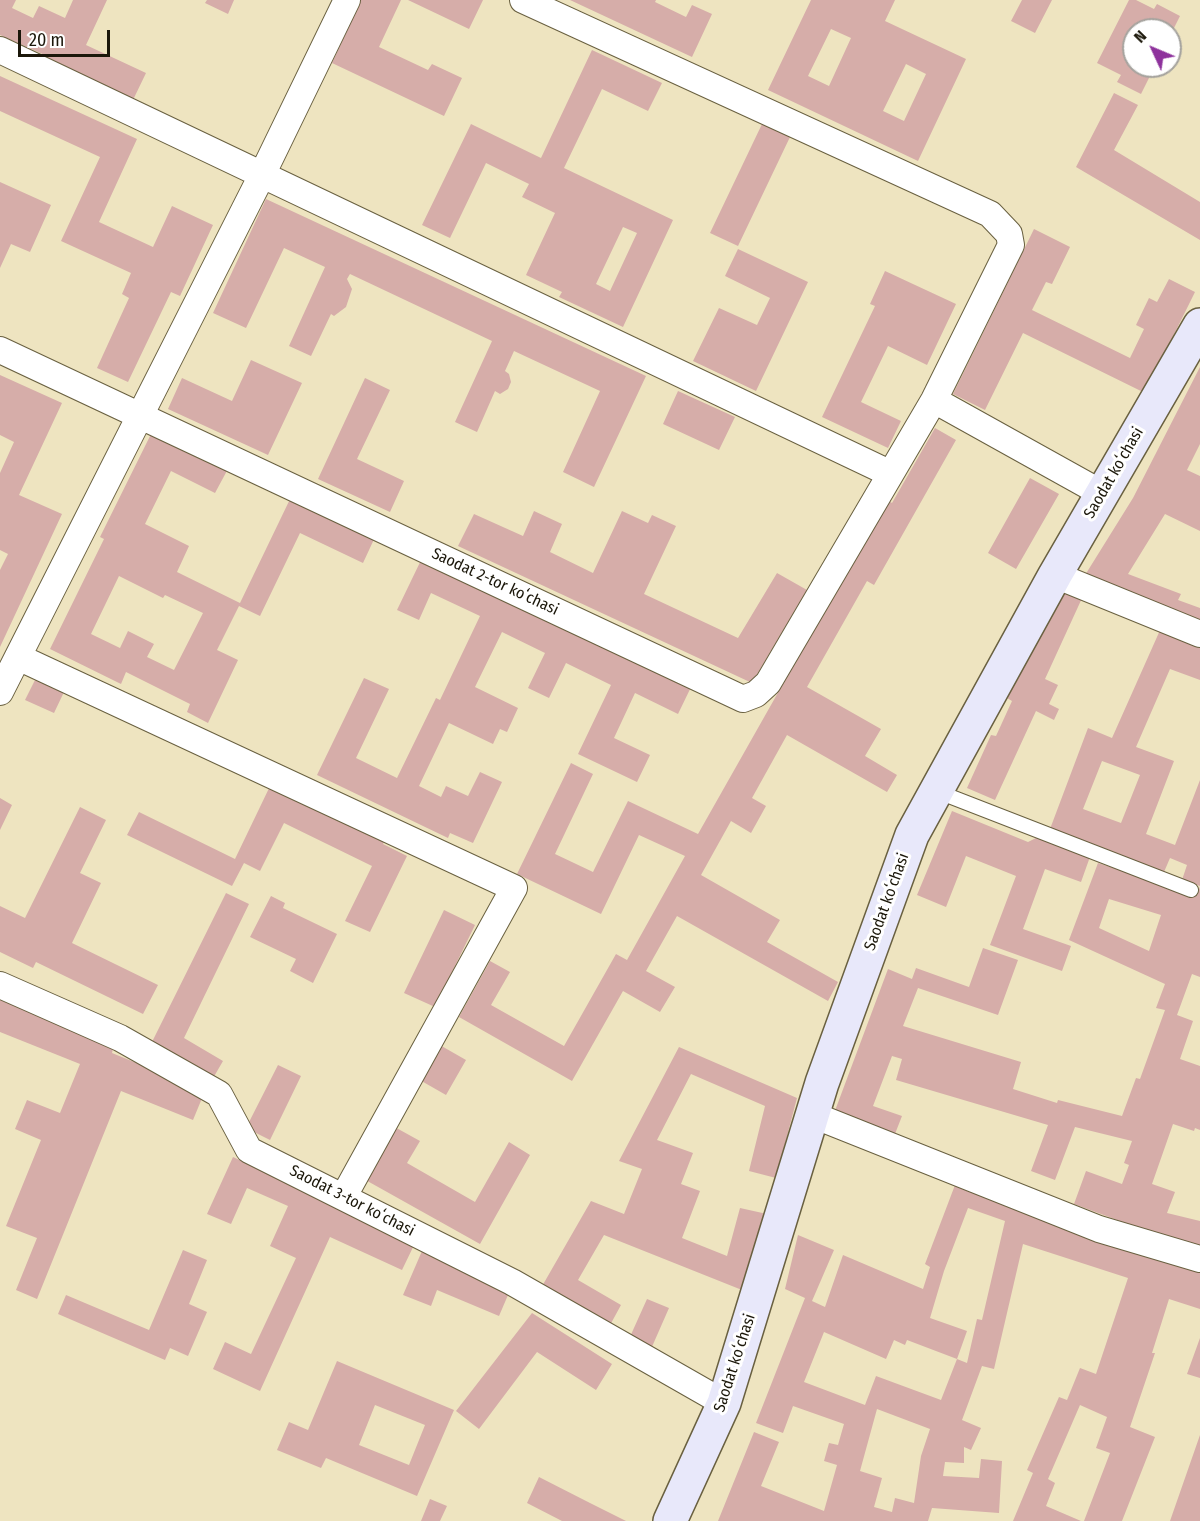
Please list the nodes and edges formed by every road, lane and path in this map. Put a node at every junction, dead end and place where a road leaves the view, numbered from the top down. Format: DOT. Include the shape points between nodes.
graph roads {
  1 [pos="347,0"];
  2 [pos="523,0"];
  3 [pos="0,50"];
  4 [pos="262,175"];
  5 [pos="1200,325"];
  6 [pos="0,350"];
  7 [pos="934,400"];
  8 [pos="140,415"];
  9 [pos="889,473"];
  10 [pos="1103,494"];
  11 [pos="1055,575"];
  12 [pos="1200,634"];
  13 [pos="6,675"];
  14 [pos="936,791"];
  15 [pos="1191,890"];
  16 [pos="0,986"];
  17 [pos="813,1115"];
  18 [pos="344,1196"];
  19 [pos="1200,1259"];
  20 [pos="724,1402"];
  21 [pos="670,1521"];
  1 -- 4 [label="street"];
  2 -- 7 [label="street" via="990,214 1009,234 1011,245"];
  3 -- 4 [label="street"];
  4 -- 8 [label="street"];
  4 -- 9 [label="street"];
  5 -- 10 [label="street, Saodat koʻchasi"];
  6 -- 8 [label="street, Saodat 2-tor koʻchasi"];
  7 -- 9 [label="street"];
  7 -- 10 [label="street"];
  8 -- 9 [label="street, Saodat 2-tor koʻchasi" via="743,699 768,683"];
  8 -- 13 [label="street"];
  10 -- 11 [label="street, Saodat koʻchasi"];
  11 -- 12 [label="street"];
  11 -- 14 [label="street, Saodat koʻchasi"];
  13 -- 18 [label="street" via="514,888"];
  14 -- 15 [label="lane"];
  14 -- 17 [label="street, Saodat koʻchasi" via="912,835"];
  16 -- 18 [label="street, Saodat 3-tor koʻchasi" via="120,1038 219,1095 249,1150"];
  17 -- 19 [label="street" via="1100,1229"];
  17 -- 20 [label="street, Saodat koʻchasi"];
  18 -- 20 [label="street, Saodat 3-tor koʻchasi" via="512,1282"];
  20 -- 21 [label="street, Saodat koʻchasi"];
}
